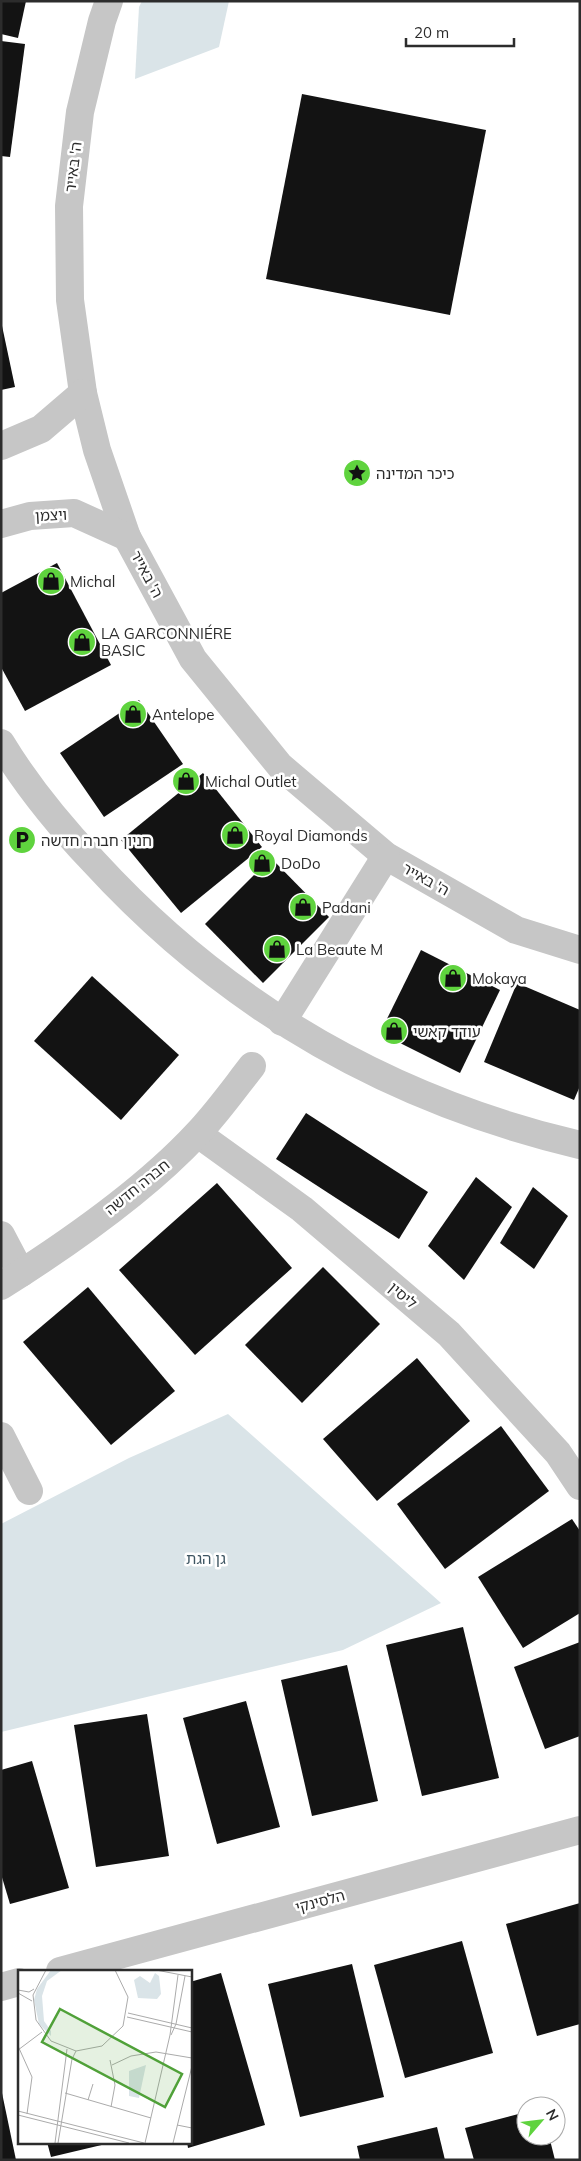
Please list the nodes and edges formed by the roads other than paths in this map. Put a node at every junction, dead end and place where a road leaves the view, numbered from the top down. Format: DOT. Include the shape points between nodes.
graph roads {
  1 [pos="109,1"];
  2 [pos="83,393"];
  3 [pos="1,446"];
  4 [pos="1,524"];
  5 [pos="127,537"];
  6 [pos="1,743"];
  7 [pos="386,856"];
  8 [pos="580,950"];
  9 [pos="282,1022"];
  10 [pos="252,1066"];
  11 [pos="198,1134"];
  12 [pos="580,1145"];
  13 [pos="1,1235"];
  14 [pos="11,1280"];
  15 [pos="1,1436"];
  16 [pos="580,1486"];
  17 [pos="29,1491"];
  18 [pos="580,1830"];
  19 [pos="64,1970"];
  20 [pos="18,1982"];
  21 [pos="1,1987"];
  1 -- 2 [label="street, ה' באייר" via="80,112 69,206 70,300"];
  2 -- 3 [label="street" via="41,429"];
  2 -- 5 [label="street, ה' באייר" via="97,450"];
  4 -- 5 [label="street, ויצמן" via="30,516 74,513"];
  5 -- 7 [label="street, ה' באייר" via="193,659 205,674 280,766"];
  6 -- 9 [label="street" via="67,833 131,903 204,966"];
  7 -- 8 [label="street, ה' באייר" via="516,930"];
  7 -- 9 [label="street"];
  9 -- 12 [label="street" via="359,1066 441,1103 526,1132"];
  10 -- 11 [label="street, חברה חדשה"];
  11 -- 14 [label="street, חברה חדשה" via="164,1167 103,1216"];
  11 -- 16 [label="street, ליסין" via="302,1209 449,1334 558,1453"];
  13 -- 14 [label="street"];
  15 -- 17 [label="street"];
  18 -- 19 [label="street, הלסינקי"];
  20 -- 21 [label="street"];
}
